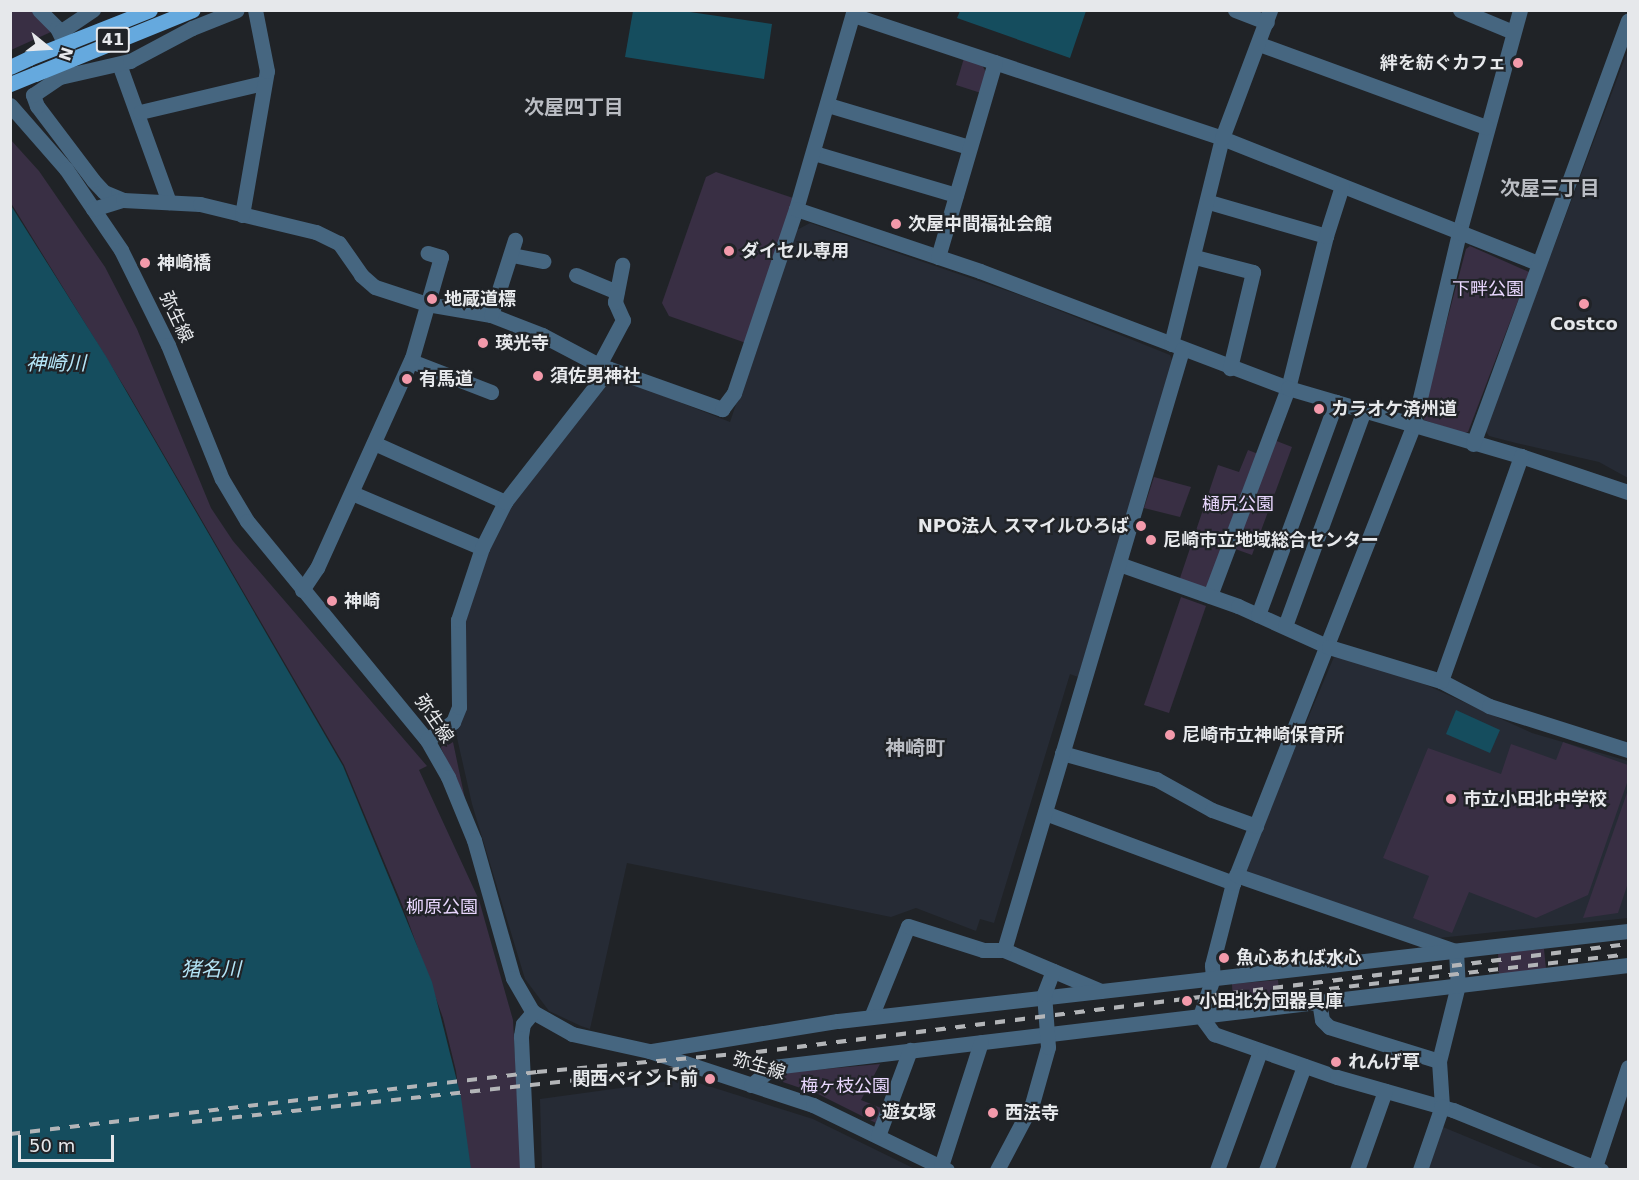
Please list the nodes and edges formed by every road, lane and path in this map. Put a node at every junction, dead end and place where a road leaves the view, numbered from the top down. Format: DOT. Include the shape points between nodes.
graph roads {
  1 [pos="39,10"];
  2 [pos="93,10"];
  3 [pos="150,10"];
  4 [pos="193,10"];
  5 [pos="237,10"];
  6 [pos="255,10"];
  7 [pos="1235,10"];
  8 [pos="1460,10"];
  9 [pos="1520,10"];
  10 [pos="854,13"];
  11 [pos="1268,16"];
  12 [pos="1629,20"];
  13 [pos="60,32"];
  14 [pos="1513,32"];
  15 [pos="1259,44"];
  16 [pos="995,62"];
  17 [pos="119,64"];
  18 [pos="10,67"];
  19 [pos="76,72"];
  20 [pos="10,84"];
  21 [pos="263,84"];
  22 [pos="10,105"];
  23 [pos="828,105"];
  24 [pos="140,112"];
  25 [pos="1486,127"];
  26 [pos="1222,138"];
  27 [pos="969,147"];
  28 [pos="814,153"];
  29 [pos="1342,186"];
  30 [pos="956,195"];
  31 [pos="123,200"];
  32 [pos="169,201"];
  33 [pos="1209,202"];
  34 [pos="93,209"];
  35 [pos="796,209"];
  36 [pos="242,215"];
  37 [pos="1459,233"];
  38 [pos="1326,236"];
  39 [pos="439,256"];
  40 [pos="938,257"];
  41 [pos="1195,257"];
  42 [pos="543,261"];
  43 [pos="1538,263"];
  44 [pos="622,264"];
  45 [pos="576,275"];
  46 [pos="616,292"];
  47 [pos="427,304"];
  48 [pos="491,315"];
  49 [pos="1177,347"];
  50 [pos="411,360"];
  51 [pos="604,367"];
  52 [pos="1230,368"];
  53 [pos="1288,388"];
  54 [pos="491,392"];
  55 [pos="1336,402"];
  56 [pos="1364,410"];
  57 [pos="1414,424"];
  58 [pos="374,443"];
  59 [pos="1473,444"];
  60 [pos="1521,456"];
  61 [pos="1629,492"];
  62 [pos="352,493"];
  63 [pos="505,502"];
  64 [pos="482,548"];
  65 [pos="1119,564"];
  66 [pos="302,590"];
  67 [pos="1210,596"];
  68 [pos="1258,615"];
  69 [pos="1285,626"];
  70 [pos="1329,647"];
  71 [pos="1441,681"];
  72 [pos="427,740"];
  73 [pos="1629,750"];
  74 [pos="1062,753"];
  75 [pos="1044,813"];
  76 [pos="1256,826"];
  77 [pos="1235,879"];
  78 [pos="1629,931"];
  79 [pos="1004,950"];
  80 [pos="1456,951"];
  81 [pos="1629,965"];
  82 [pos="1053,971"];
  83 [pos="1213,978"];
  84 [pos="1458,985"];
  85 [pos="1104,992"];
  86 [pos="1046,998"];
  87 [pos="1318,1001"];
  88 [pos="533,1012"];
  89 [pos="1200,1015"];
  90 [pos="870,1017"];
  91 [pos="1049,1033"];
  92 [pos="981,1042"];
  93 [pos="910,1050"];
  94 [pos="649,1051"];
  95 [pos="1260,1051"];
  96 [pos="1439,1061"];
  97 [pos="1304,1066"];
  98 [pos="1629,1067"];
  99 [pos="752,1085"];
  100 [pos="1385,1091"];
  101 [pos="1442,1106"];
  102 [pos="878,1136"];
  103 [pos="944,1168"];
  104 [pos="1598,1168"];
  105 [pos="527,1170"];
  106 [pos="997,1170"];
  107 [pos="1217,1170"];
  108 [pos="1266,1170"];
  109 [pos="1357,1170"];
  110 [pos="1420,1170"];
  1 -- 13 [label="street"];
  2 -- 13 [label="street"];
  3 -- 18 [label="main road, 41, bridge"];
  4 -- 20 [label="main road, 41, bridge"];
  5 -- 17 [label="street" via="192,28 154,52"];
  6 -- 21 [label="street" via="267,71"];
  7 -- 11 [label="street"];
  8 -- 14 [label="street"];
  9 -- 14 [label="street"];
  10 -- 16 [label="street"];
  10 -- 23 [label="street"];
  11 -- 15 [label="street"];
  12 -- 43 [label="street"];
  13 -- 19 [label="street"];
  14 -- 25 [label="street"];
  15 -- 25 [label="street"];
  15 -- 26 [label="street"];
  16 -- 26 [label="street"];
  16 -- 27 [label="street"];
  17 -- 19 [label="street"];
  17 -- 24 [label="street"];
  19 -- 31 [label="street" via="60,77 36,93 33,100 96,184"];
  21 -- 24 [label="street"];
  21 -- 36 [label="street"];
  22 -- 34 [label="street, 弥生線" via="53,152"];
  23 -- 27 [label="street"];
  23 -- 28 [label="street"];
  24 -- 32 [label="street"];
  25 -- 37 [label="street"];
  26 -- 29 [label="street"];
  26 -- 33 [label="street"];
  27 -- 30 [label="street"];
  28 -- 30 [label="street"];
  28 -- 35 [label="street"];
  29 -- 37 [label="street"];
  29 -- 38 [label="street"];
  30 -- 40 [label="street"];
  31 -- 32 [label="street"];
  31 -- 34 [label="street"];
  32 -- 36 [label="street" via="211,206"];
  33 -- 38 [label="street"];
  33 -- 41 [label="street"];
  34 -- 66 [label="street, 弥生線" via="141,288 222,479 247,521"];
  35 -- 40 [label="street"];
  35 -- 51 [label="street" via="734,393 722,409"];
  36 -- 47 [label="street" via="324,235 339,243 372,285"];
  37 -- 43 [label="street"];
  37 -- 57 [label="street"];
  38 -- 53 [label="street"];
  39 -- 47 [label="street"];
  40 -- 49 [label="street"];
  41 -- 49 [label="street"];
  41 -- 52 [label="street" via="1253,273"];
  42 -- 48 [label="street" via="513,247"];
  43 -- 59 [label="street"];
  44 -- 46 [label="street"];
  45 -- 46 [label="street"];
  46 -- 51 [label="street" via="615,302 623,320"];
  47 -- 48 [label="street"];
  47 -- 50 [label="street"];
  48 -- 51 [label="street" via="542,334"];
  49 -- 52 [label="street"];
  49 -- 65 [label="street"];
  50 -- 54 [label="street"];
  50 -- 58 [label="street"];
  51 -- 63 [label="street"];
  52 -- 53 [label="street"];
  53 -- 55 [label="street"];
  53 -- 67 [label="street"];
  55 -- 56 [label="street"];
  55 -- 68 [label="street"];
  56 -- 57 [label="street"];
  56 -- 69 [label="street"];
  57 -- 59 [label="street"];
  57 -- 70 [label="street"];
  58 -- 62 [label="street"];
  58 -- 63 [label="street"];
  59 -- 60 [label="street"];
  60 -- 61 [label="street"];
  60 -- 71 [label="street"];
  62 -- 64 [label="street"];
  62 -- 66 [label="street" via="317,568"];
  63 -- 64 [label="street"];
  64 -- 72 [label="street" via="458,620 459,707 453,722"];
  65 -- 67 [label="street"];
  65 -- 74 [label="street"];
  66 -- 72 [label="street, 弥生線"];
  67 -- 68 [label="street"];
  68 -- 69 [label="street"];
  69 -- 70 [label="street"];
  70 -- 71 [label="street"];
  70 -- 76 [label="street"];
  71 -- 73 [label="street" via="1489,706"];
  72 -- 88 [label="street, 弥生線" via="448,777 474,840 513,978"];
  74 -- 75 [label="street"];
  74 -- 76 [label="street" via="1156,778 1212,810"];
  75 -- 77 [label="street"];
  75 -- 79 [label="street"];
  76 -- 77 [label="street"];
  77 -- 80 [label="street"];
  77 -- 83 [label="street" via="1212,965"];
  78 -- 80 [label="street"];
  79 -- 82 [label="street"];
  79 -- 90 [label="street" via="983,950 908,926"];
  80 -- 83 [label="street"];
  80 -- 84 [label="street"];
  81 -- 84 [label="street"];
  82 -- 85 [label="street"];
  82 -- 86 [label="street"];
  83 -- 85 [label="street"];
  83 -- 89 [label="street"];
  84 -- 87 [label="street"];
  84 -- 96 [label="street"];
  85 -- 86 [label="street"];
  86 -- 90 [label="street"];
  86 -- 91 [label="street"];
  87 -- 89 [label="street"];
  87 -- 96 [label="street" via="1322,1020 1329,1027"];
  88 -- 94 [label="street, 弥生線" via="572,1034"];
  88 -- 105 [label="street" via="523,1024 521,1036"];
  89 -- 91 [label="street"];
  89 -- 95 [label="street" via="1214,1034"];
  90 -- 94 [label="street"];
  91 -- 92 [label="street"];
  91 -- 106 [label="street" via="1032,1104"];
  92 -- 93 [label="street"];
  92 -- 103 [label="street"];
  93 -- 99 [label="street" via="773,1067"];
  93 -- 102 [label="street"];
  94 -- 99 [label="street, 弥生線"];
  95 -- 97 [label="street"];
  95 -- 107 [label="street"];
  96 -- 101 [label="street"];
  97 -- 100 [label="street"];
  97 -- 108 [label="street"];
  98 -- 104 [label="street"];
  99 -- 102 [label="street, 弥生線" via="813,1105"];
  100 -- 101 [label="street"];
  100 -- 109 [label="street"];
  101 -- 104 [label="street"];
  101 -- 110 [label="street"];
  102 -- 103 [label="street, 弥生線"];
}
